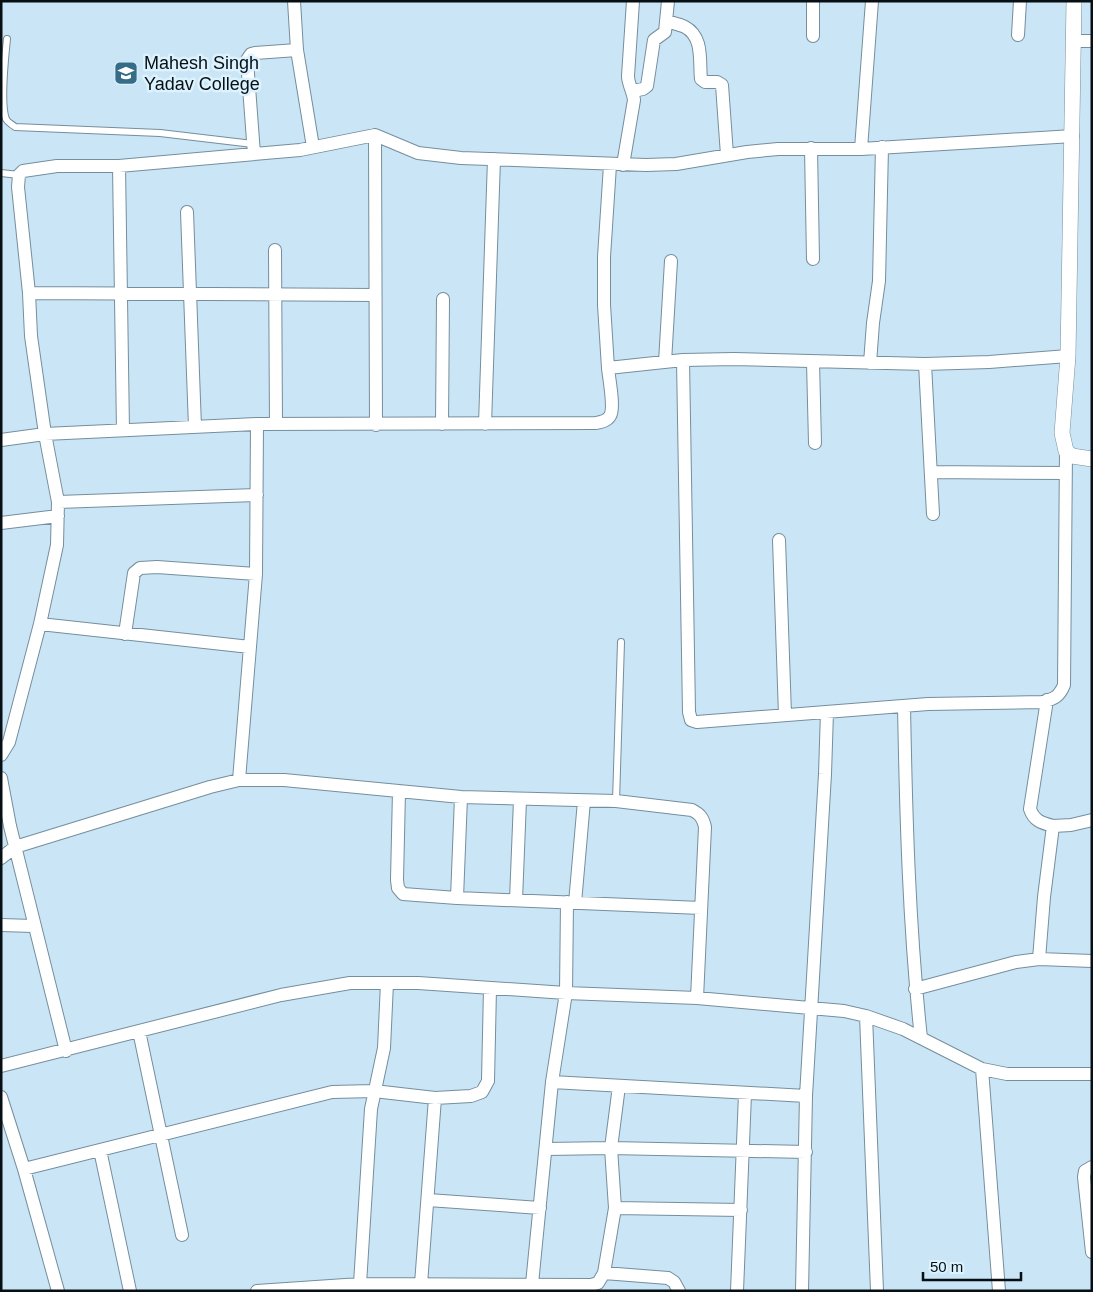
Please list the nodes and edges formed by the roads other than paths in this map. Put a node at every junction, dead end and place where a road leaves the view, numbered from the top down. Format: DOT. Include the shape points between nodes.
graph roads {
  1 [pos="294,1"];
  2 [pos="634,1"];
  3 [pos="668,1"];
  4 [pos="814,1"];
  5 [pos="872,1"];
  6 [pos="1020,1"];
  7 [pos="1074,1"];
  8 [pos="666,20"];
  9 [pos="1018,35"];
  10 [pos="813,36"];
  11 [pos="7,39"];
  12 [pos="1073,41"];
  13 [pos="1092,42"];
  14 [pos="297,50"];
  15 [pos="633,91"];
  16 [pos="375,135"];
  17 [pos="1073,136"];
  18 [pos="313,148"];
  19 [pos="811,148"];
  20 [pos="882,148"];
  21 [pos="254,149"];
  22 [pos="861,149"];
  23 [pos="727,156"];
  24 [pos="494,159"];
  25 [pos="610,165"];
  26 [pos="623,165"];
  27 [pos="119,166"];
  28 [pos="1,174"];
  29 [pos="19,175"];
  30 [pos="187,212"];
  31 [pos="275,250"];
  32 [pos="813,259"];
  33 [pos="671,261"];
  34 [pos="29,293"];
  35 [pos="275,293"];
  36 [pos="121,294"];
  37 [pos="190,294"];
  38 [pos="375,295"];
  39 [pos="443,299"];
  40 [pos="1068,356"];
  41 [pos="683,360"];
  42 [pos="665,362"];
  43 [pos="813,362"];
  44 [pos="870,363"];
  45 [pos="925,364"];
  46 [pos="608,368"];
  47 [pos="257,424"];
  48 [pos="276,424"];
  49 [pos="442,424"];
  50 [pos="485,424"];
  51 [pos="376,425"];
  52 [pos="195,427"];
  53 [pos="123,430"];
  54 [pos="45,434"];
  55 [pos="1,440"];
  56 [pos="815,443"];
  57 [pos="1066,451"];
  58 [pos="1092,459"];
  59 [pos="931,472"];
  60 [pos="1066,473"];
  61 [pos="257,495"];
  62 [pos="58,502"];
  63 [pos="933,514"];
  64 [pos="58,516"];
  65 [pos="1,522"];
  66 [pos="779,540"];
  67 [pos="256,574"];
  68 [pos="40,624"];
  69 [pos="125,634"];
  70 [pos="622,642"];
  71 [pos="250,647"];
  72 [pos="1047,700"];
  73 [pos="904,706"];
  74 [pos="827,712"];
  75 [pos="785,715"];
  76 [pos="1,755"];
  77 [pos="1,778"];
  78 [pos="239,780"];
  79 [pos="398,791"];
  80 [pos="461,798"];
  81 [pos="520,800"];
  82 [pos="584,801"];
  83 [pos="616,801"];
  84 [pos="1092,820"];
  85 [pos="1053,826"];
  86 [pos="15,847"];
  87 [pos="1,858"];
  88 [pos="457,898"];
  89 [pos="516,900"];
  90 [pos="571,902"];
  91 [pos="701,908"];
  92 [pos="1,925"];
  93 [pos="34,926"];
  94 [pos="1039,959"];
  95 [pos="1092,961"];
  96 [pos="387,983"];
  97 [pos="490,988"];
  98 [pos="916,988"];
  99 [pos="566,993"];
  100 [pos="697,998"];
  101 [pos="811,1007"];
  102 [pos="866,1016"];
  103 [pos="139,1031"];
  104 [pos="920,1038"];
  105 [pos="66,1051"];
  106 [pos="1,1066"];
  107 [pos="982,1070"];
  108 [pos="1092,1074"];
  109 [pos="552,1082"];
  110 [pos="619,1086"];
  111 [pos="374,1092"];
  112 [pos="745,1094"];
  113 [pos="806,1096"];
  114 [pos="1,1097"];
  115 [pos="435,1098"];
  116 [pos="160,1135"];
  117 [pos="611,1148"];
  118 [pos="546,1149"];
  119 [pos="100,1150"];
  120 [pos="744,1151"];
  121 [pos="806,1152"];
  122 [pos="1092,1167"];
  123 [pos="24,1169"];
  124 [pos="428,1200"];
  125 [pos="540,1208"];
  126 [pos="615,1208"];
  127 [pos="741,1210"];
  128 [pos="182,1235"];
  129 [pos="1092,1252"];
  130 [pos="604,1273"];
  131 [pos="360,1284"];
  132 [pos="421,1284"];
  133 [pos="532,1284"];
  134 [pos="473,1287"];
  135 [pos="58,1291"];
  136 [pos="130,1291"];
  137 [pos="257,1291"];
  138 [pos="679,1291"];
  139 [pos="737,1291"];
  140 [pos="802,1291"];
  141 [pos="877,1291"];
  142 [pos="999,1291"];
  1 -- 14 [label="street"];
  2 -- 15 [label="street" via="628,76"];
  3 -- 8 [label="street"];
  4 -- 10 [label="street"];
  5 -- 22 [label="street"];
  6 -- 9 [label="street"];
  7 -- 12 [label="street"];
  8 -- 15 [label="street" via="665,32 654,40 647,86"];
  8 -- 23 [label="street" via="694,34 700,55 701,79 722,85"];
  11 -- 21 [label="lane" via="2,104 5,118 15,126 167,133"];
  12 -- 13 [label="street"];
  12 -- 17 [label="street"];
  14 -- 18 [label="street"];
  14 -- 21 [label="street" via="255,53 247,60"];
  15 -- 26 [label="street"];
  16 -- 18 [label="street"];
  16 -- 24 [label="street" via="418,153"];
  16 -- 38 [label="street"];
  17 -- 20 [label="street"];
  17 -- 40 [label="street"];
  18 -- 21 [label="street"];
  19 -- 22 [label="street"];
  19 -- 23 [label="street"];
  19 -- 32 [label="street"];
  20 -- 22 [label="street"];
  20 -- 44 [label="street" via="879,281"];
  21 -- 27 [label="street"];
  23 -- 26 [label="street" via="676,164"];
  24 -- 25 [label="street"];
  24 -- 50 [label="street"];
  25 -- 26 [label="street"];
  25 -- 46 [label="street" via="604,257"];
  27 -- 29 [label="street" via="57,166 30,169"];
  27 -- 36 [label="street"];
  28 -- 29 [label="lane"];
  29 -- 34 [label="street"];
  30 -- 37 [label="street"];
  31 -- 35 [label="street"];
  33 -- 42 [label="street"];
  34 -- 36 [label="street"];
  34 -- 54 [label="street" via="31,336"];
  35 -- 37 [label="street"];
  35 -- 38 [label="street"];
  35 -- 48 [label="street"];
  36 -- 37 [label="street"];
  36 -- 53 [label="street"];
  37 -- 52 [label="street"];
  38 -- 51 [label="street"];
  39 -- 49 [label="street"];
  40 -- 45 [label="street"];
  40 -- 57 [label="street" via="1062,433"];
  41 -- 42 [label="street"];
  41 -- 43 [label="street"];
  41 -- 75 [label="street" via="691,720"];
  42 -- 46 [label="street"];
  43 -- 44 [label="street"];
  43 -- 56 [label="street"];
  44 -- 45 [label="street"];
  45 -- 59 [label="street"];
  46 -- 50 [label="street" via="612,409 605,421"];
  47 -- 48 [label="street"];
  47 -- 52 [label="street"];
  47 -- 61 [label="street"];
  48 -- 51 [label="street"];
  49 -- 50 [label="street"];
  49 -- 51 [label="street"];
  52 -- 53 [label="street"];
  53 -- 54 [label="street"];
  54 -- 55 [label="street"];
  54 -- 62 [label="street"];
  57 -- 58 [label="street" via="1072,456"];
  57 -- 60 [label="street"];
  59 -- 60 [label="street"];
  59 -- 63 [label="street"];
  60 -- 72 [label="street" via="1064,685 1060,694"];
  61 -- 62 [label="street"];
  61 -- 67 [label="street"];
  62 -- 64 [label="street"];
  64 -- 65 [label="street"];
  64 -- 68 [label="street" via="57,545"];
  66 -- 75 [label="street"];
  67 -- 69 [label="street" via="140,568 134,573"];
  67 -- 71 [label="street"];
  68 -- 69 [label="street"];
  68 -- 76 [label="street" via="9,742"];
  69 -- 71 [label="street"];
  70 -- 83 [label="lane"];
  71 -- 78 [label="street"];
  72 -- 73 [label="street"];
  72 -- 85 [label="street" via="1030,809 1036,820"];
  73 -- 74 [label="street"];
  73 -- 98 [label="street"];
  74 -- 75 [label="street"];
  74 -- 101 [label="street"];
  77 -- 86 [label="street"];
  78 -- 79 [label="street" via="284,780"];
  78 -- 86 [label="street"];
  79 -- 80 [label="street"];
  79 -- 88 [label="street" via="398,888 403,894"];
  80 -- 81 [label="street"];
  80 -- 88 [label="street"];
  81 -- 82 [label="street"];
  81 -- 89 [label="street"];
  82 -- 83 [label="street"];
  82 -- 90 [label="street"];
  83 -- 91 [label="street" via="699,813 705,827"];
  84 -- 85 [label="street"];
  85 -- 94 [label="street"];
  86 -- 87 [label="street"];
  86 -- 93 [label="street"];
  88 -- 89 [label="street"];
  89 -- 90 [label="street"];
  90 -- 91 [label="street"];
  90 -- 99 [label="street"];
  91 -- 100 [label="street"];
  92 -- 93 [label="street"];
  93 -- 105 [label="street"];
  94 -- 95 [label="street"];
  94 -- 98 [label="street"];
  96 -- 97 [label="street"];
  96 -- 103 [label="street" via="350,983 281,995"];
  96 -- 111 [label="street" via="384,1048"];
  97 -- 99 [label="street"];
  97 -- 115 [label="street" via="486,1088 471,1096"];
  98 -- 104 [label="street"];
  99 -- 100 [label="street"];
  99 -- 109 [label="street"];
  100 -- 101 [label="street"];
  101 -- 102 [label="street"];
  101 -- 113 [label="street"];
  102 -- 104 [label="street"];
  102 -- 141 [label="street"];
  103 -- 105 [label="street"];
  103 -- 116 [label="street"];
  104 -- 107 [label="street"];
  105 -- 106 [label="street"];
  107 -- 108 [label="street" via="1007,1074"];
  107 -- 142 [label="street"];
  109 -- 110 [label="street"];
  109 -- 118 [label="street"];
  110 -- 112 [label="street"];
  110 -- 117 [label="street"];
  111 -- 115 [label="street"];
  111 -- 116 [label="street" via="332,1092"];
  111 -- 131 [label="street"];
  112 -- 113 [label="street"];
  112 -- 120 [label="street"];
  113 -- 121 [label="street"];
  114 -- 123 [label="street"];
  115 -- 124 [label="street"];
  116 -- 119 [label="street"];
  116 -- 128 [label="street"];
  117 -- 118 [label="street"];
  117 -- 120 [label="street"];
  117 -- 126 [label="street"];
  118 -- 125 [label="street"];
  119 -- 123 [label="street"];
  119 -- 136 [label="street"];
  120 -- 121 [label="street"];
  120 -- 127 [label="street"];
  121 -- 140 [label="street"];
  122 -- 129 [label="street" via="1085,1171 1084,1177"];
  123 -- 135 [label="street"];
  124 -- 125 [label="street"];
  124 -- 132 [label="street"];
  125 -- 133 [label="street"];
  126 -- 127 [label="street"];
  126 -- 130 [label="street"];
  127 -- 139 [label="street"];
  130 -- 133 [label="street" via="598,1283 592,1285"];
  130 -- 138 [label="street" via="668,1278"];
  131 -- 132 [label="street"];
  131 -- 137 [label="street"];
  132 -- 134 [label="street"];
  133 -- 134 [label="street"];
}
